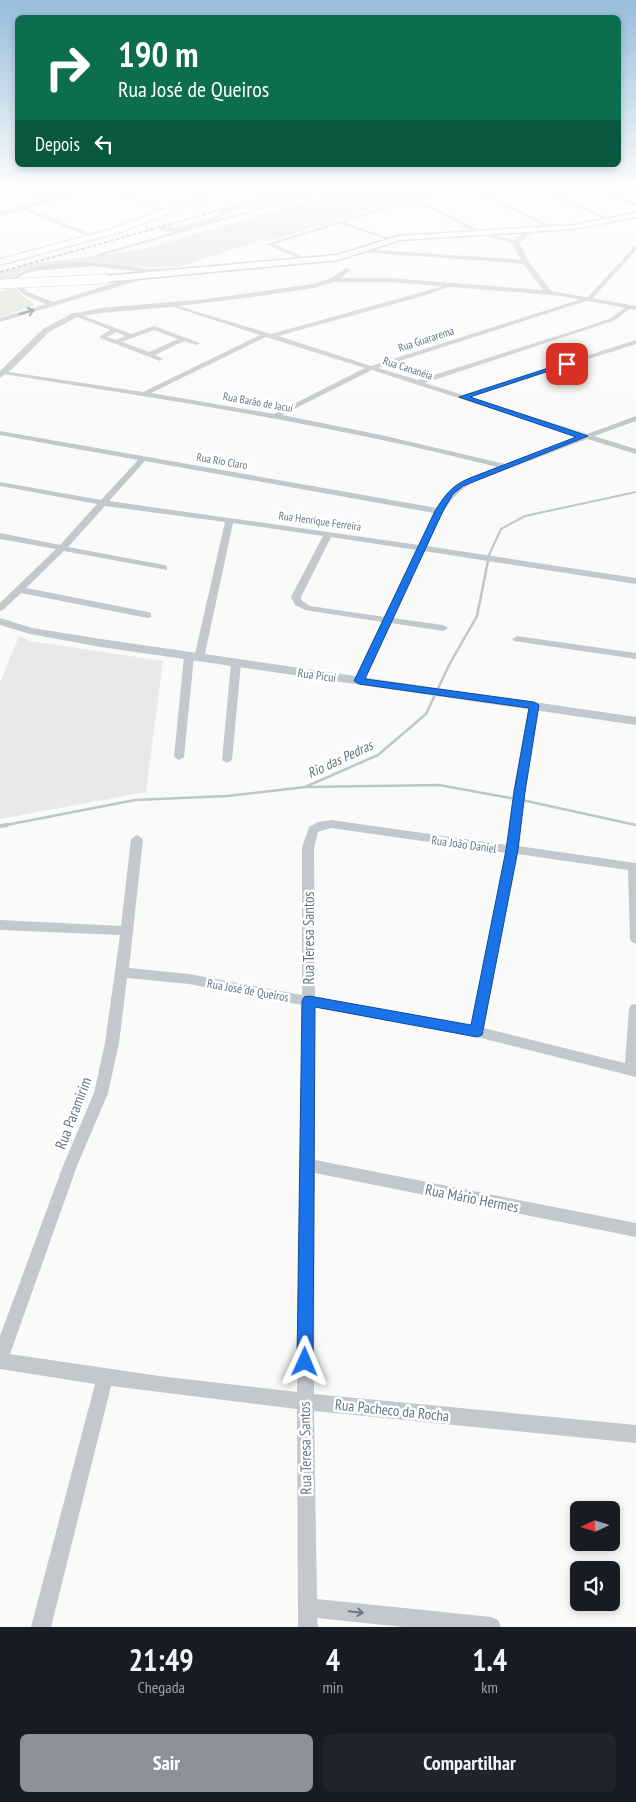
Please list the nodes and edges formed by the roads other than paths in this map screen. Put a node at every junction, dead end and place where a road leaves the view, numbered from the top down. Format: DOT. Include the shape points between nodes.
graph roads {
  1 [pos="81,265"];
  2 [pos="100,265"];
  3 [pos="234,265"];
  4 [pos="255,265"];
  5 [pos="346,265"];
  6 [pos="349,265"];
  7 [pos="528,265"];
  8 [pos="620,265"];
  9 [pos="184,270"];
  10 [pos="158,274"];
  11 [pos="104,278"];
  12 [pos="334,280"];
  13 [pos="362,280"];
  14 [pos="0,282"];
  15 [pos="432,284"];
  16 [pos="450,285"];
  17 [pos="439,290"];
  18 [pos="549,293"];
  19 [pos="590,298"];
  20 [pos="54,304"];
  21 [pos="173,305"];
  22 [pos="632,307"];
  23 [pos="77,315"];
  24 [pos="0,320"];
  25 [pos="115,330"];
  26 [pos="268,335"];
  27 [pos="132,336"];
  28 [pos="183,339"];
  29 [pos="636,342"];
  30 [pos="115,343"];
  31 [pos="197,343"];
  32 [pos="149,355"];
  33 [pos="160,359"];
  34 [pos="371,368"];
  35 [pos="2,373"];
  36 [pos="417,383"];
  37 [pos="144,394"];
  38 [pos="463,397"];
  39 [pos="275,416"];
  40 [pos="636,418"];
  41 [pos="0,433"];
  42 [pos="584,436"];
  43 [pos="636,452"];
  44 [pos="143,459"];
  45 [pos="505,467"];
  46 [pos="0,484"];
  47 [pos="103,503"];
  48 [pos="439,511"];
  49 [pos="230,520"];
  50 [pos="328,534"];
  51 [pos="0,536"];
  52 [pos="62,548"];
  53 [pos="422,548"];
  54 [pos="164,568"];
  55 [pos="636,582"];
  56 [pos="21,590"];
  57 [pos="0,608"];
  58 [pos="148,615"];
  59 [pos="387,619"];
  60 [pos="0,621"];
  61 [pos="443,628"];
  62 [pos="517,639"];
  63 [pos="636,656"];
  64 [pos="194,657"];
  65 [pos="236,663"];
  66 [pos="359,681"];
  67 [pos="534,705"];
  68 [pos="636,721"];
  69 [pos="179,757"];
  70 [pos="227,760"];
  71 [pos="137,839"];
  72 [pos="308,848"];
  73 [pos="512,850"];
  74 [pos="635,867"];
  75 [pos="0,925"];
  76 [pos="127,931"];
  77 [pos="636,939"];
  78 [pos="122,972"];
  79 [pos="309,1001"];
  80 [pos="636,1009"];
  81 [pos="477,1032"];
  82 [pos="633,1070"];
  83 [pos="308,1165"];
  84 [pos="636,1230"];
  85 [pos="0,1359"];
  86 [pos="105,1378"];
  87 [pos="305,1401"];
  88 [pos="636,1434"];
  89 [pos="307,1607"];
  90 [pos="41,1627"];
  91 [pos="308,1627"];
  92 [pos="491,1627"];
  1 -- 20 [label="street" via="34,269 14,280 26,294"];
  2 -- 9 [label="street" via="149,271"];
  3 -- 9 [label="main road"];
  4 -- 10 [label="main road"];
  5 -- 12 [label="street"];
  6 -- 13 [label="street"];
  7 -- 18 [label="street"];
  8 -- 19 [label="street"];
  9 -- 11 [label="main road"];
  10 -- 11 [label="main road"];
  10 -- 20 [label="street"];
  11 -- 14 [label="main road, bridge"];
  12 -- 13 [label="street"];
  12 -- 21 [label="street" via="314,286"];
  13 -- 15 [label="street"];
  15 -- 16 [label="street"];
  15 -- 17 [label="street"];
  16 -- 17 [label="street"];
  16 -- 18 [label="street"];
  17 -- 26 [label="street"];
  18 -- 19 [label="street"];
  19 -- 22 [label="street"];
  19 -- 34 [label="street, Rua Guararema"];
  24 -- 20 [label="street, one-way"];
  21 -- 23 [label="street"];
  21 -- 26 [label="street, Rua Cananéia"];
  22 -- 36 [label="street" via="594,326"];
  23 -- 25 [label="street"];
  23 -- 35 [label="street" via="59,322"];
  25 -- 27 [label="street"];
  25 -- 30 [label="street" via="102,336"];
  26 -- 34 [label="street, Rua Cananéia"];
  26 -- 37 [label="street"];
  27 -- 28 [label="street" via="154,328"];
  27 -- 30 [label="street"];
  28 -- 31 [label="street"];
  28 -- 32 [label="street"];
  29 -- 38 [label="street"];
  30 -- 32 [label="street"];
  32 -- 33 [label="street"];
  34 -- 36 [label="street, Rua Cananéia"];
  34 -- 39 [label="street, Rua Guararema"];
  35 -- 37 [label="street, Rua Barão de Jacuí"];
  36 -- 38 [label="street, Rua Cananéia"];
  37 -- 39 [label="street, Rua Barão de Jacuí"];
  38 -- 42 [label="street, Rua Cananéia"];
  39 -- 45 [label="street, Rua Barão de Jacuí" via="394,439"];
  40 -- 42 [label="street"];
  41 -- 44 [label="street, Rua Rio Claro"];
  42 -- 43 [label="street, Rua Cananéia"];
  42 -- 45 [label="street"];
  44 -- 47 [label="street"];
  44 -- 48 [label="street, Rua Rio Claro"];
  45 -- 48 [label="street" via="460,485 450,493"];
  46 -- 47 [label="street, Rua Henrique Ferreira"];
  47 -- 49 [label="street, Rua Henrique Ferreira"];
  47 -- 52 [label="street"];
  48 -- 53 [label="street"];
  49 -- 50 [label="street, Rua Henrique Ferreira"];
  49 -- 64 [label="street"];
  50 -- 53 [label="street, Rua Henrique Ferreira"];
  50 -- 59 [label="street" via="296,597 298,603 308,608"];
  51 -- 52 [label="street"];
  52 -- 54 [label="street"];
  52 -- 56 [label="street"];
  53 -- 55 [label="street, Rua Henrique Ferreira"];
  53 -- 59 [label="street"];
  56 -- 57 [label="street"];
  56 -- 58 [label="street"];
  59 -- 61 [label="street"];
  59 -- 66 [label="street"];
  60 -- 64 [label="street, Rua Picuí" via="52,635"];
  62 -- 63 [label="street"];
  64 -- 65 [label="street, Rua Picuí"];
  64 -- 69 [label="street"];
  65 -- 66 [label="street, Rua Picuí"];
  65 -- 70 [label="street"];
  66 -- 67 [label="street, Rua Picuí"];
  67 -- 68 [label="street, Rua Picuí"];
  67 -- 73 [label="street"];
  71 -- 76 [label="street, Rua Paramirim"];
  72 -- 73 [label="street, Rua João Daniel" via="313,830 331,824"];
  72 -- 79 [label="street, Rua Teresa Santos"];
  73 -- 74 [label="street, Rua João Daniel"];
  73 -- 81 [label="street"];
  74 -- 77 [label="street"];
  75 -- 76 [label="street"];
  76 -- 78 [label="street, Rua Paramirim"];
  78 -- 79 [label="street, Rua José de Queiros" via="189,979"];
  78 -- 85 [label="street, Rua Paramirim" via="101,1093 70,1166"];
  79 -- 81 [label="street, Rua José de Queiros"];
  79 -- 83 [label="street, Rua Teresa Santos"];
  80 -- 82 [label="street"];
  81 -- 82 [label="street, Rua José de Queiros"];
  83 -- 84 [label="street, Rua Mário Hermes"];
  83 -- 87 [label="street, Rua Teresa Santos"];
  85 -- 86 [label="street, Rua Pacheco da Rocha"];
  86 -- 87 [label="street, Rua Pacheco da Rocha"];
  86 -- 90 [label="street"];
  87 -- 88 [label="street, Rua Pacheco da Rocha"];
  87 -- 89 [label="street, Rua Teresa Santos"];
  89 -- 91 [label="street, Rua Teresa Santos"];
  89 -- 92 [label="street, one-way"];
}
